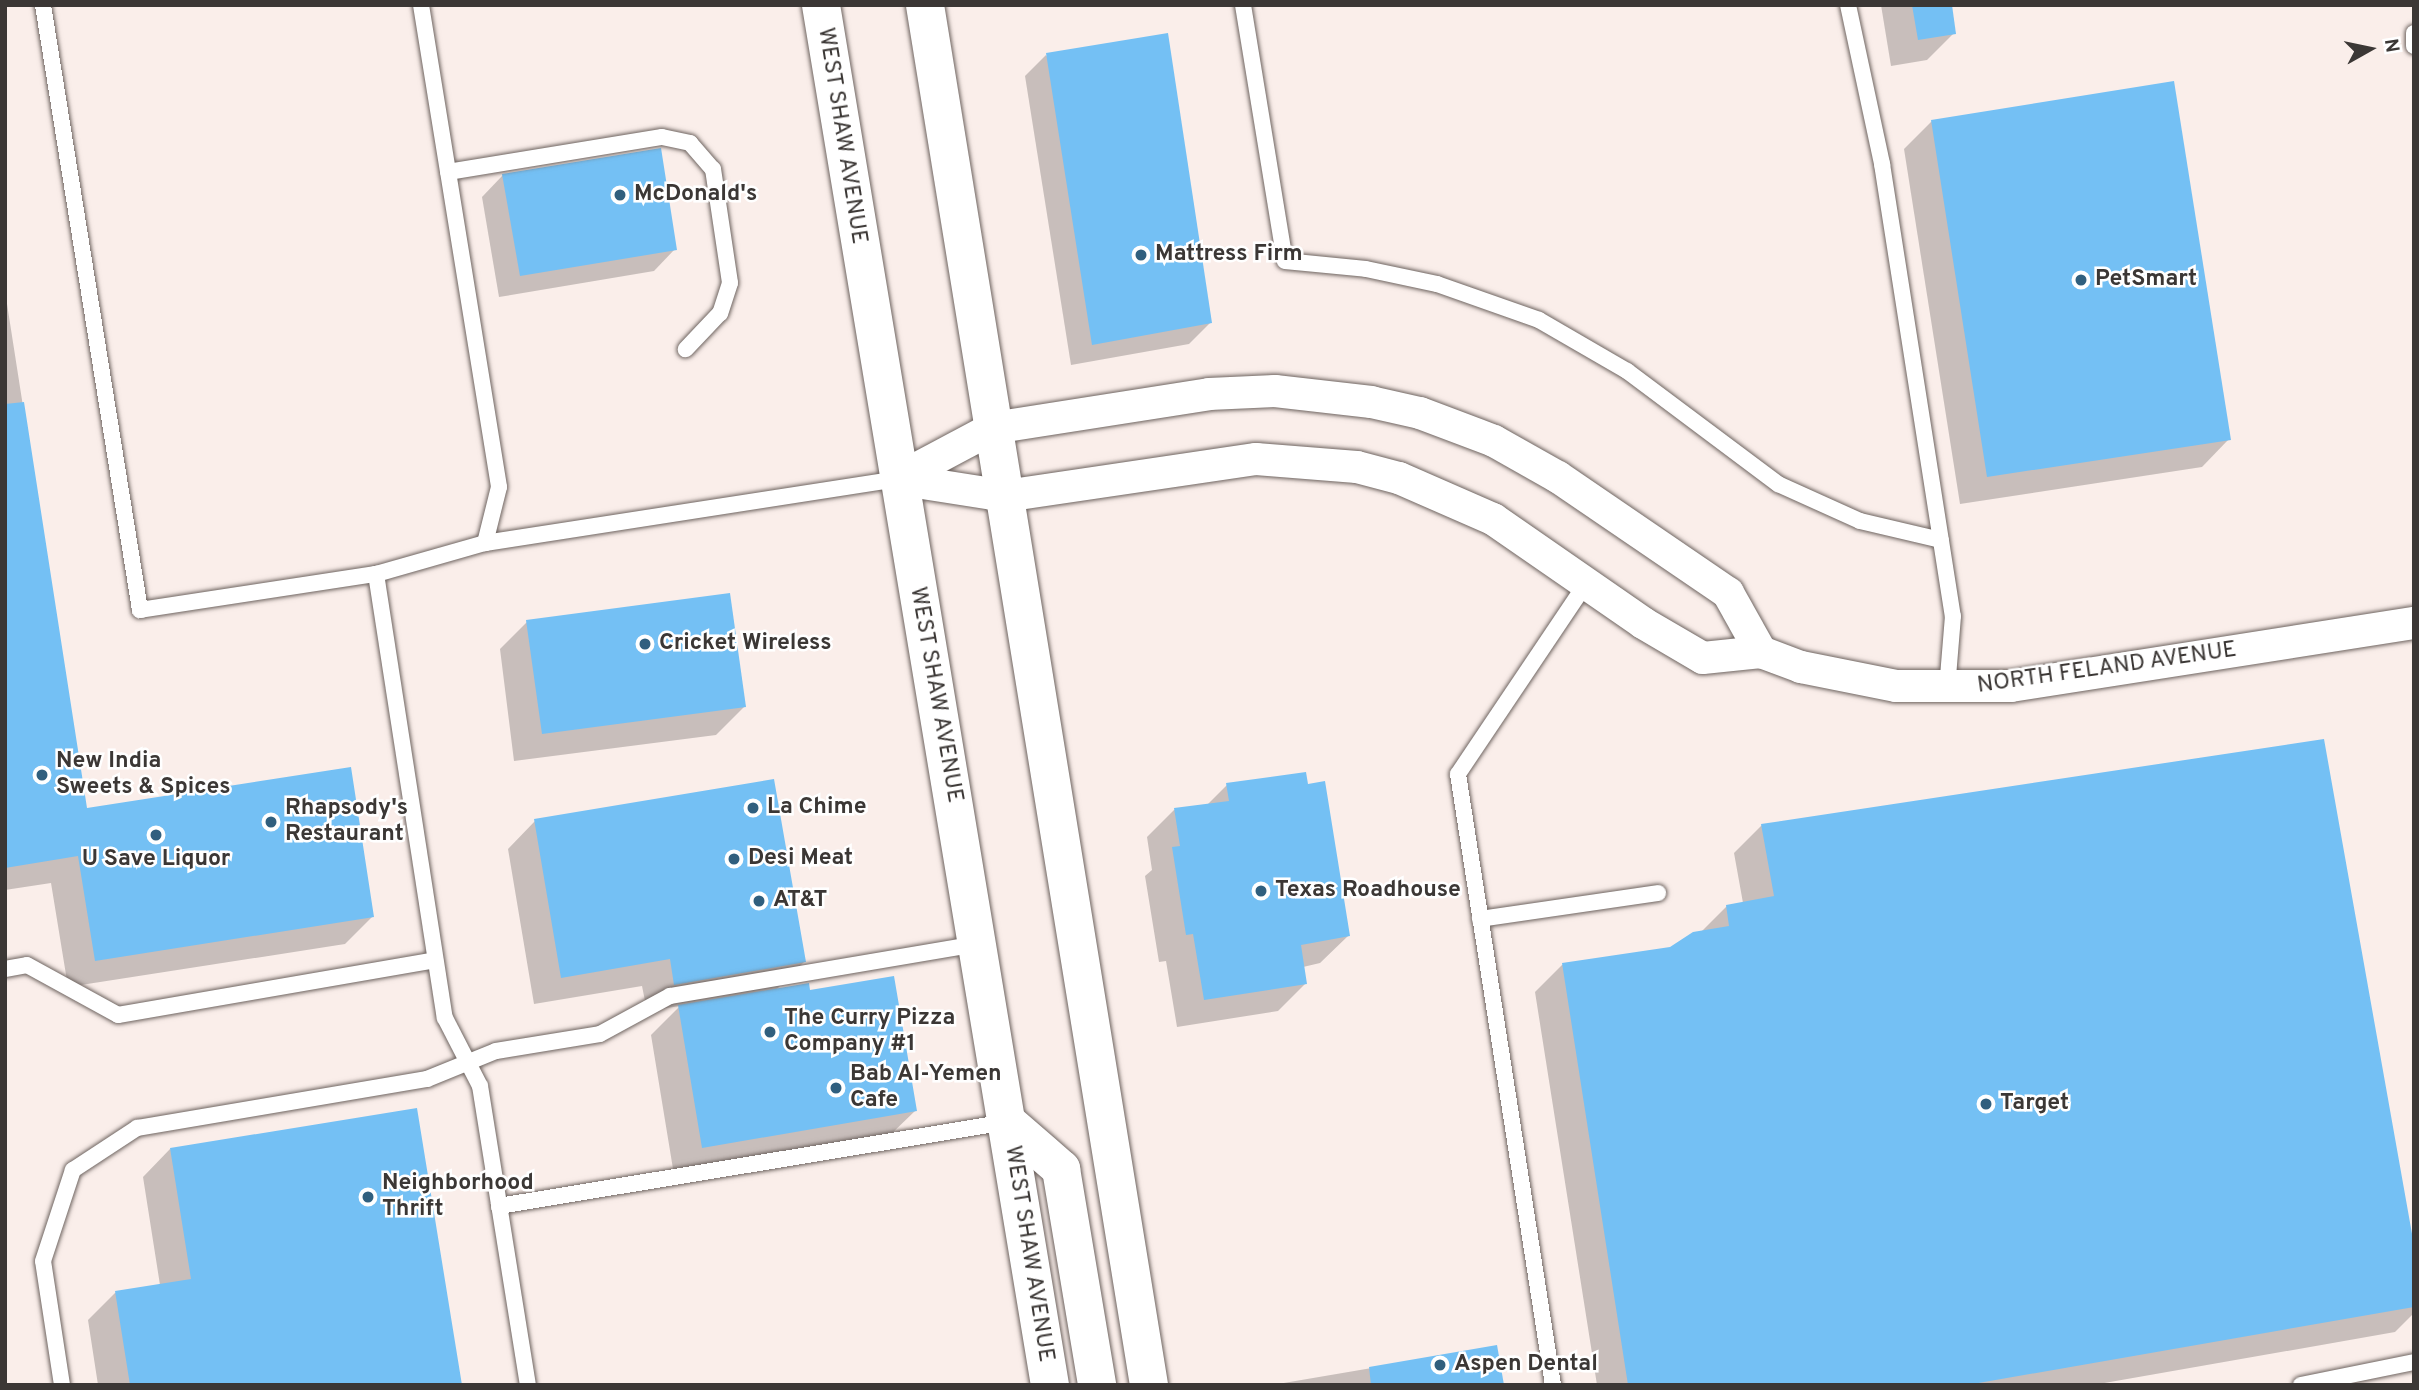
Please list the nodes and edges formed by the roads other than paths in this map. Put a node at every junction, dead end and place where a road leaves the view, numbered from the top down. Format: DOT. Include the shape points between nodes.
graph roads {
  1 [pos="43,5"];
  2 [pos="421,5"];
  3 [pos="821,5"];
  4 [pos="925,5"];
  5 [pos="1243,5"];
  6 [pos="1848,5"];
  7 [pos="2414,33"];
  8 [pos="2414,46"];
  9 [pos="449,172"];
  10 [pos="686,349"];
  11 [pos="993,428"];
  12 [pos="897,479"];
  13 [pos="1005,496"];
  14 [pos="1941,540"];
  15 [pos="485,543"];
  16 [pos="376,574"];
  17 [pos="1587,582"];
  18 [pos="2414,623"];
  19 [pos="1761,653"];
  20 [pos="1947,689"];
  21 [pos="1658,893"];
  22 [pos="1480,919"];
  23 [pos="979,944"];
  24 [pos="435,960"];
  25 [pos="5,969"];
  26 [pos="468,1062"];
  27 [pos="1007,1122"];
  28 [pos="499,1206"];
  29 [pos="2414,1363"];
  30 [pos="62,1385"];
  31 [pos="528,1385"];
  32 [pos="1050,1385"];
  33 [pos="1097,1385"];
  34 [pos="1149,1385"];
  35 [pos="1553,1385"];
  36 [pos="2301,1385"];
  1 -- 16 [label="lane" via="140,610"];
  2 -- 9 [label="lane"];
  3 -- 12 [label="main road, WEST SHAW AVENUE"];
  4 -- 11 [label="main road"];
  5 -- 14 [label="lane" via="1285,261 1366,269 1437,284 1539,320 1627,371 1778,484 1860,521"];
  6 -- 14 [label="lane" via="1882,164"];
  7 -- 8 [label="lane"];
  9 -- 10 [label="lane" via="662,137 690,143 713,169 730,283 720,313"];
  9 -- 15 [label="lane" via="499,486"];
  11 -- 12 [label="street"];
  11 -- 13 [label="main road"];
  11 -- 19 [label="street" via="1209,394 1275,391 1333,396 1420,413 1494,440 1524,457 1728,593"];
  12 -- 13 [label="street, NORTH FELAND AVENUE"];
  12 -- 15 [label="lane"];
  12 -- 23 [label="main road, WEST SHAW AVENUE"];
  13 -- 17 [label="street, NORTH FELAND AVENUE" via="1256,459 1357,467 1399,478 1493,519"];
  13 -- 34 [label="main road"];
  14 -- 20 [label="lane" via="1952,615"];
  15 -- 16 [label="lane"];
  16 -- 24 [label="lane"];
  17 -- 19 [label="street, NORTH FELAND AVENUE" via="1643,623 1703,658"];
  17 -- 22 [label="lane" via="1458,774"];
  18 -- 20 [label="street, NORTH FELAND AVENUE" via="2011,686"];
  19 -- 20 [label="street, NORTH FELAND AVENUE" via="1850,678"];
  21 -- 22 [label="lane"];
  22 -- 35 [label="lane"];
  23 -- 26 [label="lane" via="670,996 600,1034 496,1051"];
  23 -- 27 [label="main road, WEST SHAW AVENUE"];
  24 -- 25 [label="lane" via="118,1015 27,965"];
  24 -- 26 [label="lane" via="445,1018"];
  26 -- 28 [label="lane" via="480,1086"];
  26 -- 30 [label="lane" via="427,1079 137,1128 72,1170 43,1261"];
  27 -- 28 [label="lane"];
  27 -- 32 [label="main road, WEST SHAW AVENUE"];
  27 -- 33 [label="main road" via="1061,1170"];
  28 -- 31 [label="lane"];
  29 -- 36 [label="lane"];
}
